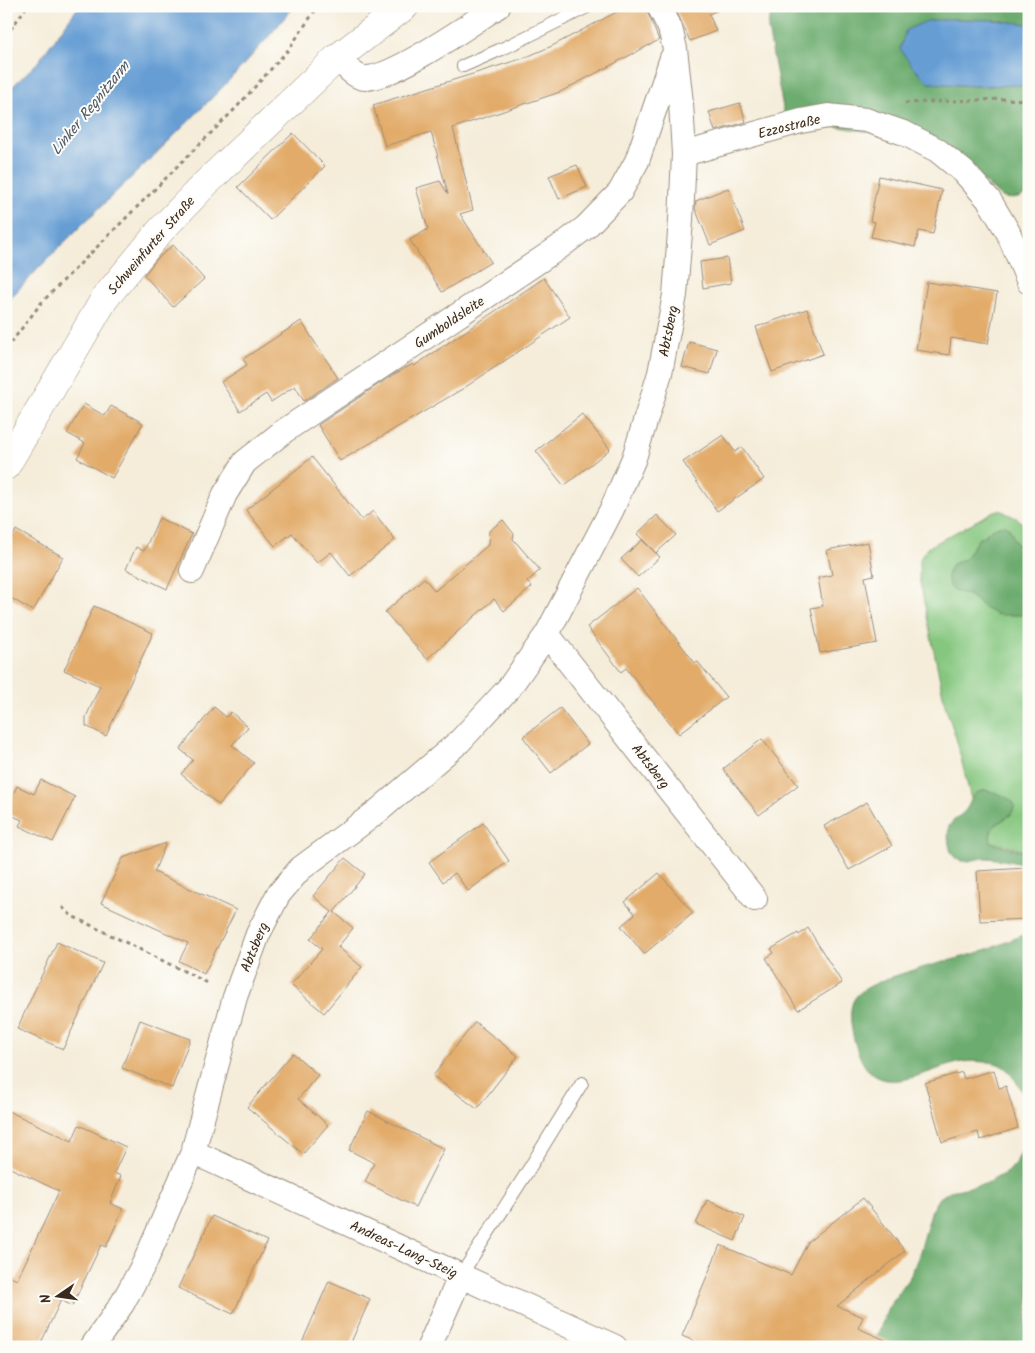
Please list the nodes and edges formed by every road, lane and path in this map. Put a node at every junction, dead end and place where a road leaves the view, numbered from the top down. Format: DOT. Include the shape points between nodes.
graph roads {
  1 [pos="26,6"];
  2 [pos="318,6"];
  3 [pos="405,6"];
  4 [pos="498,6"];
  5 [pos="589,6"];
  6 [pos="659,6"];
  7 [pos="6,36"];
  8 [pos="675,49"];
  9 [pos="337,58"];
  10 [pos="463,66"];
  11 [pos="1029,100"];
  12 [pos="866,120"];
  13 [pos="684,154"];
  14 [pos="1029,282"];
  15 [pos="6,349"];
  16 [pos="6,466"];
  17 [pos="192,570"];
  18 [pos="546,634"];
  19 [pos="755,898"];
  20 [pos="62,907"];
  21 [pos="235,996"];
  22 [pos="582,1082"];
  23 [pos="192,1152"];
  24 [pos="461,1275"];
  25 [pos="92,1347"];
  26 [pos="429,1347"];
  27 [pos="615,1347"];
  1 -- 7 [label="path"];
  2 -- 15 [label="path" via="289,49 235,109 42,302"];
  3 -- 9 [label="street, Schweinfurter Straße"];
  4 -- 9 [label="street" via="404,65 377,76 364,78 352,73"];
  5 -- 10 [label="lane"];
  6 -- 8 [label="street, Abtsberg" via="670,28"];
  8 -- 13 [label="street, Abtsberg"];
  8 -- 17 [label="street, Gumboldsleite" via="637,160 620,192 586,227 561,246 284,431 245,462 225,494"];
  9 -- 16 [label="street, Schweinfurter Straße" via="204,185 104,298"];
  11 -- 12 [label="path" via="906,103 886,108"];
  12 -- 13 [label="street, Ezzostraße" via="828,116 801,121"];
  12 -- 14 [label="street, Ezzostraße" via="904,133 937,150 964,172 989,200 1008,232"];
  13 -- 18 [label="street, Abtsberg" via="675,295 660,373 630,467 612,509"];
  18 -- 19 [label="street, Abtsberg"];
  18 -- 21 [label="street, Abtsberg" via="509,688 460,741 378,812 300,869 278,895 258,934"];
  20 -- 21 [label="path" via="72,916"];
  21 -- 23 [label="street, Abtsberg"];
  22 -- 24 [label="lane"];
  23 -- 24 [label="street, Andreas-Lang-Steig"];
  23 -- 25 [label="street, Abtsberg" via="145,1262 122,1304"];
  24 -- 26 [label="street"];
  24 -- 27 [label="street, Andreas-Lang-Steig"];
}
